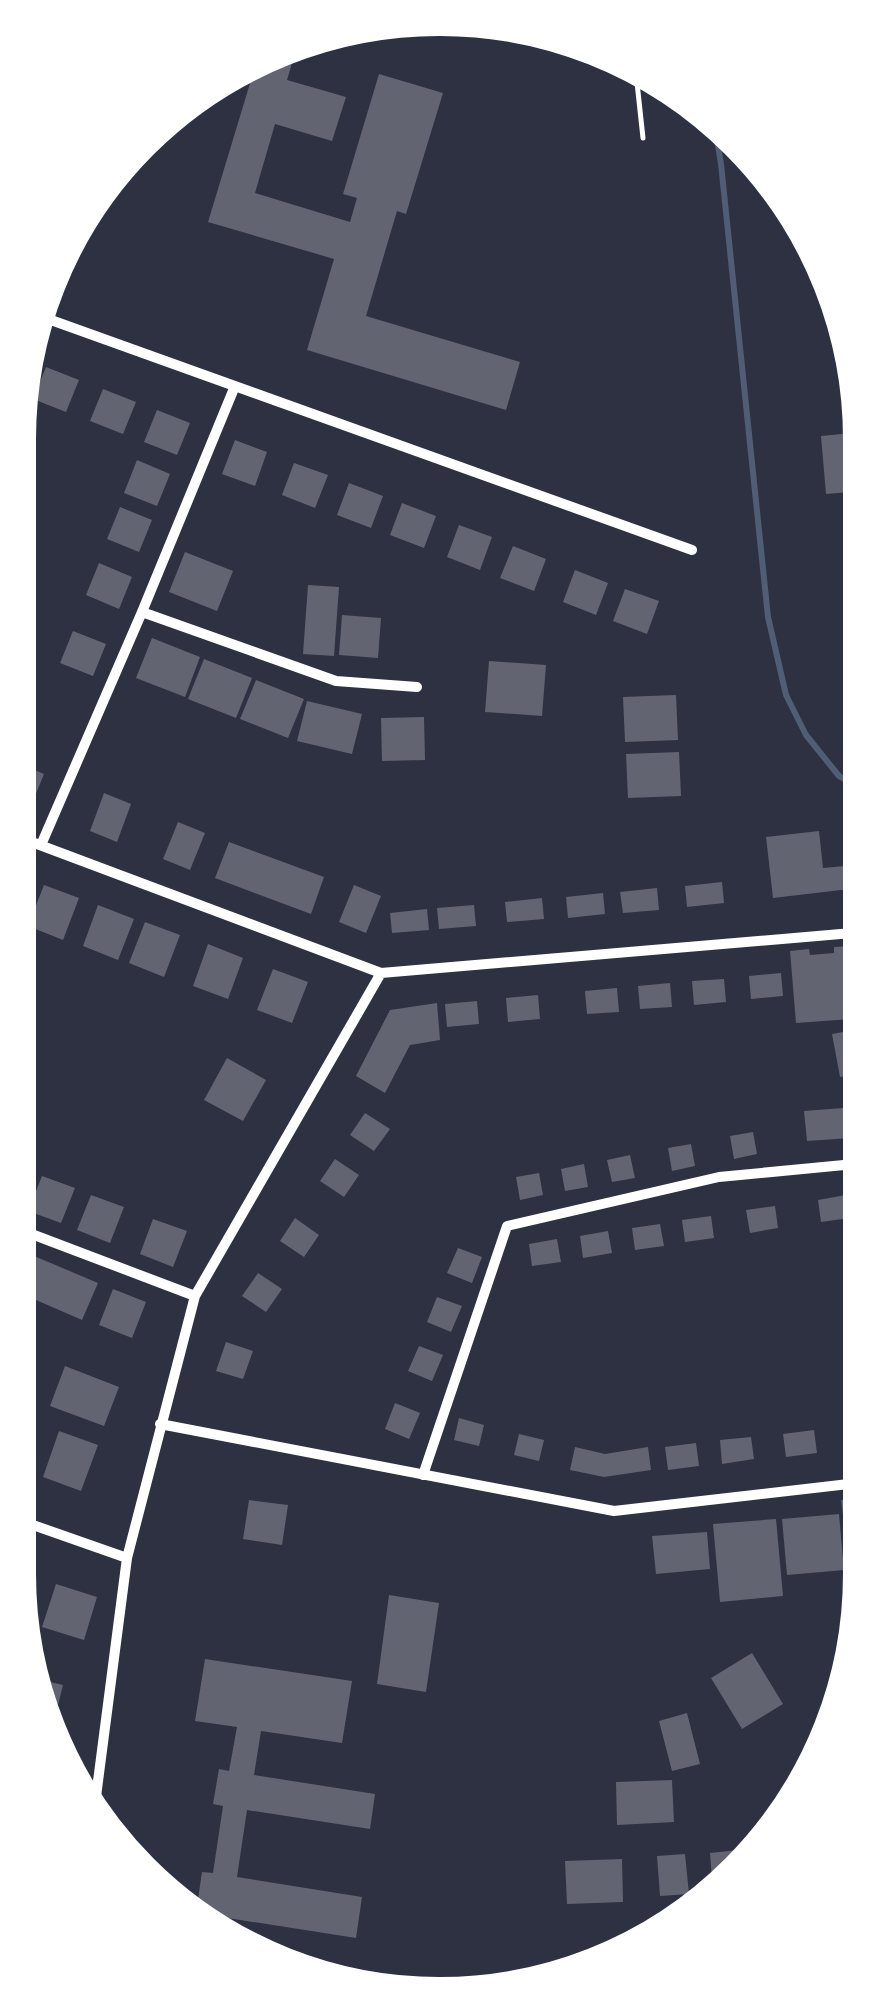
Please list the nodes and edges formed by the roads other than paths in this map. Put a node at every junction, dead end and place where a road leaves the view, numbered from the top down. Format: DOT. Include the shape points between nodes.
graph roads {
  1 [pos="637,81"];
  2 [pos="644,138"];
  3 [pos="49,319"];
  4 [pos="235,386"];
  5 [pos="692,550"];
  6 [pos="142,612"];
  7 [pos="417,687"];
  8 [pos="30,841"];
  9 [pos="41,845"];
  10 [pos="849,933"];
  11 [pos="380,972"];
  12 [pos="849,1166"];
  13 [pos="30,1235"];
  14 [pos="195,1296"];
  15 [pos="160,1424"];
  16 [pos="423,1475"];
  17 [pos="849,1484"];
  18 [pos="30,1524"];
  19 [pos="127,1558"];
  20 [pos="96,1796"];
  1 -- 2 [label="lane"];
  3 -- 4 [label="street"];
  4 -- 5 [label="street"];
  4 -- 6 [label="street"];
  6 -- 7 [label="street" via="336,681"];
  6 -- 9 [label="street"];
  8 -- 9 [label="street"];
  9 -- 11 [label="street"];
  10 -- 11 [label="street"];
  11 -- 14 [label="street"];
  12 -- 16 [label="street" via="719,1178 506,1226"];
  13 -- 14 [label="street"];
  14 -- 15 [label="street"];
  15 -- 16 [label="street"];
  15 -- 19 [label="street"];
  16 -- 17 [label="street" via="614,1512"];
  18 -- 19 [label="street"];
  19 -- 20 [label="street"];
}
